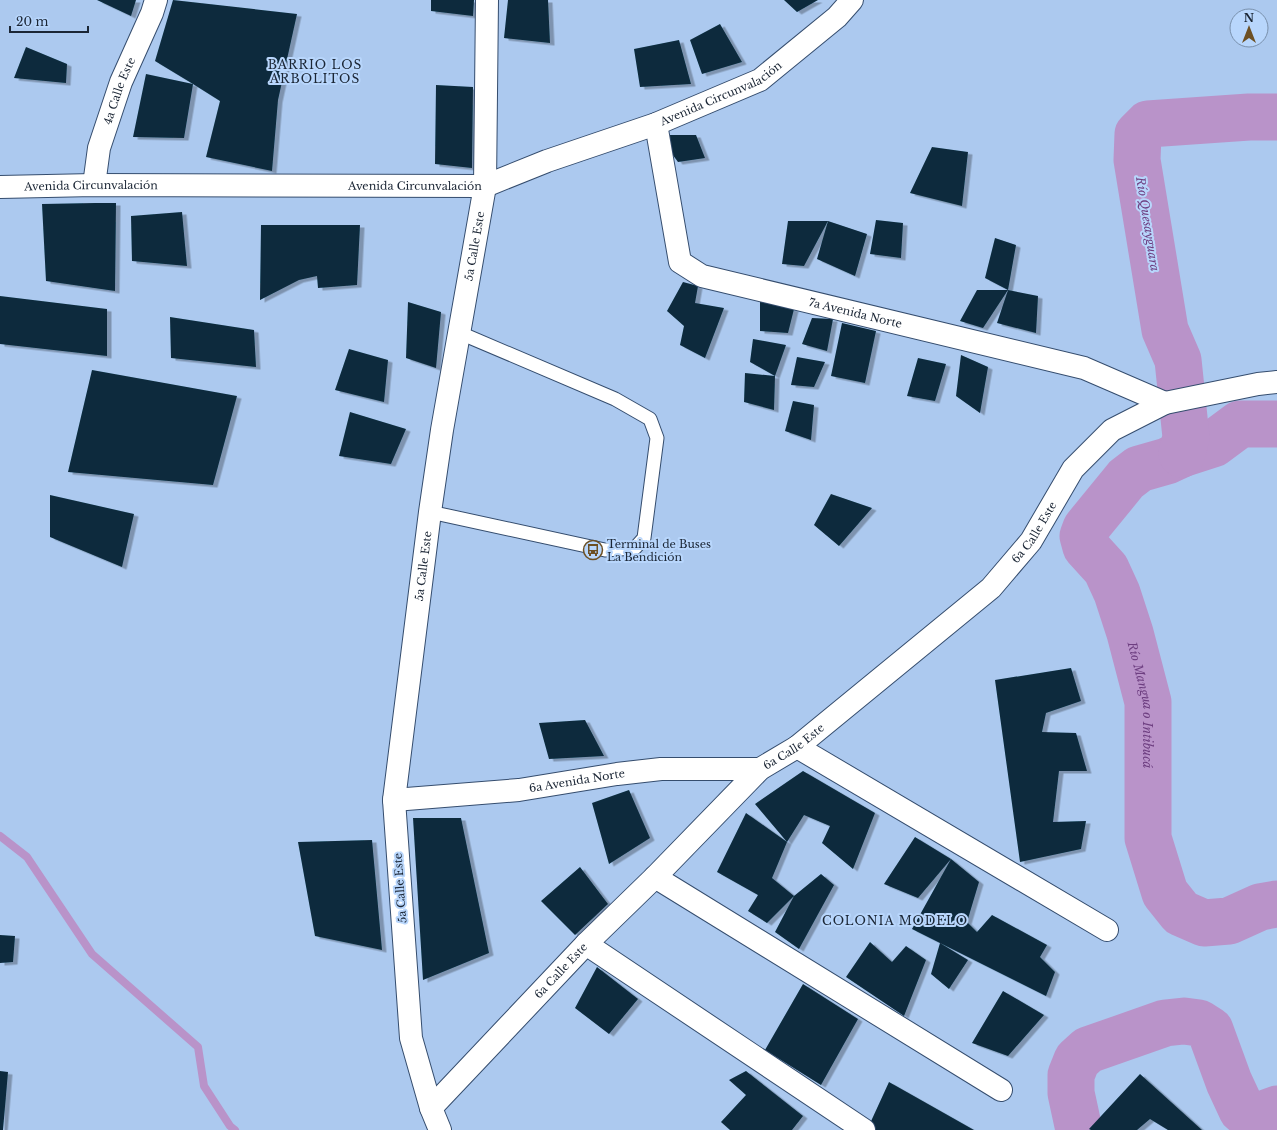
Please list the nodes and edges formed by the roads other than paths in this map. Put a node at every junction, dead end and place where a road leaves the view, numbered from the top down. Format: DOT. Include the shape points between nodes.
graph roads {
  1 [pos="156,0"];
  2 [pos="487,0"];
  3 [pos="852,0"];
  4 [pos="656,124"];
  5 [pos="94,185"];
  6 [pos="485,186"];
  7 [pos="0,187"];
  8 [pos="460,333"];
  9 [pos="1277,382"];
  10 [pos="1165,403"];
  11 [pos="430,512"];
  12 [pos="797,748"];
  13 [pos="760,769"];
  14 [pos="394,800"];
  15 [pos="655,877"];
  16 [pos="1107,930"];
  17 [pos="586,944"];
  18 [pos="1001,1090"];
  19 [pos="431,1108"];
  20 [pos="440,1130"];
  21 [pos="864,1130"];
  1 -- 5 [label="street, 4a Calle Este" via="121,82 99,148"];
  2 -- 6 [label="street, 5a Calle Este"];
  3 -- 4 [label="street, Avenida Circunvalación" via="837,17 760,80"];
  4 -- 6 [label="street, Avenida Circunvalación" via="547,161"];
  4 -- 10 [label="street, 7a Avenida Norte" via="680,262 702,276 1084,368"];
  5 -- 6 [label="street, Avenida Circunvalación"];
  5 -- 7 [label="street, Avenida Circunvalación"];
  6 -- 8 [label="street, 5a Calle Este"];
  8 -- 11 [label="street, 5a Calle Este"];
  8 -- 11 [label="lane" via="615,399 650,419 657,438 644,538 635,548 605,550"];
  9 -- 10 [label="street, 6a Calle Este"];
  10 -- 12 [label="street, 6a Calle Este" via="1112,430 1073,469 1031,541 991,588"];
  11 -- 14 [label="street, 5a Calle Este"];
  12 -- 13 [label="street, 6a Calle Este"];
  12 -- 16 [label="street"];
  13 -- 14 [label="street, 6a Avenida Norte" via="661,769 519,790"];
  13 -- 15 [label="street, 6a Calle Este"];
  14 -- 19 [label="street, 5a Calle Este" via="411,1038"];
  15 -- 17 [label="street, 6a Calle Este"];
  15 -- 18 [label="street"];
  17 -- 19 [label="street, 6a Calle Este"];
  17 -- 21 [label="street"];
  19 -- 20 [label="street, 5a Calle Este"];
}
